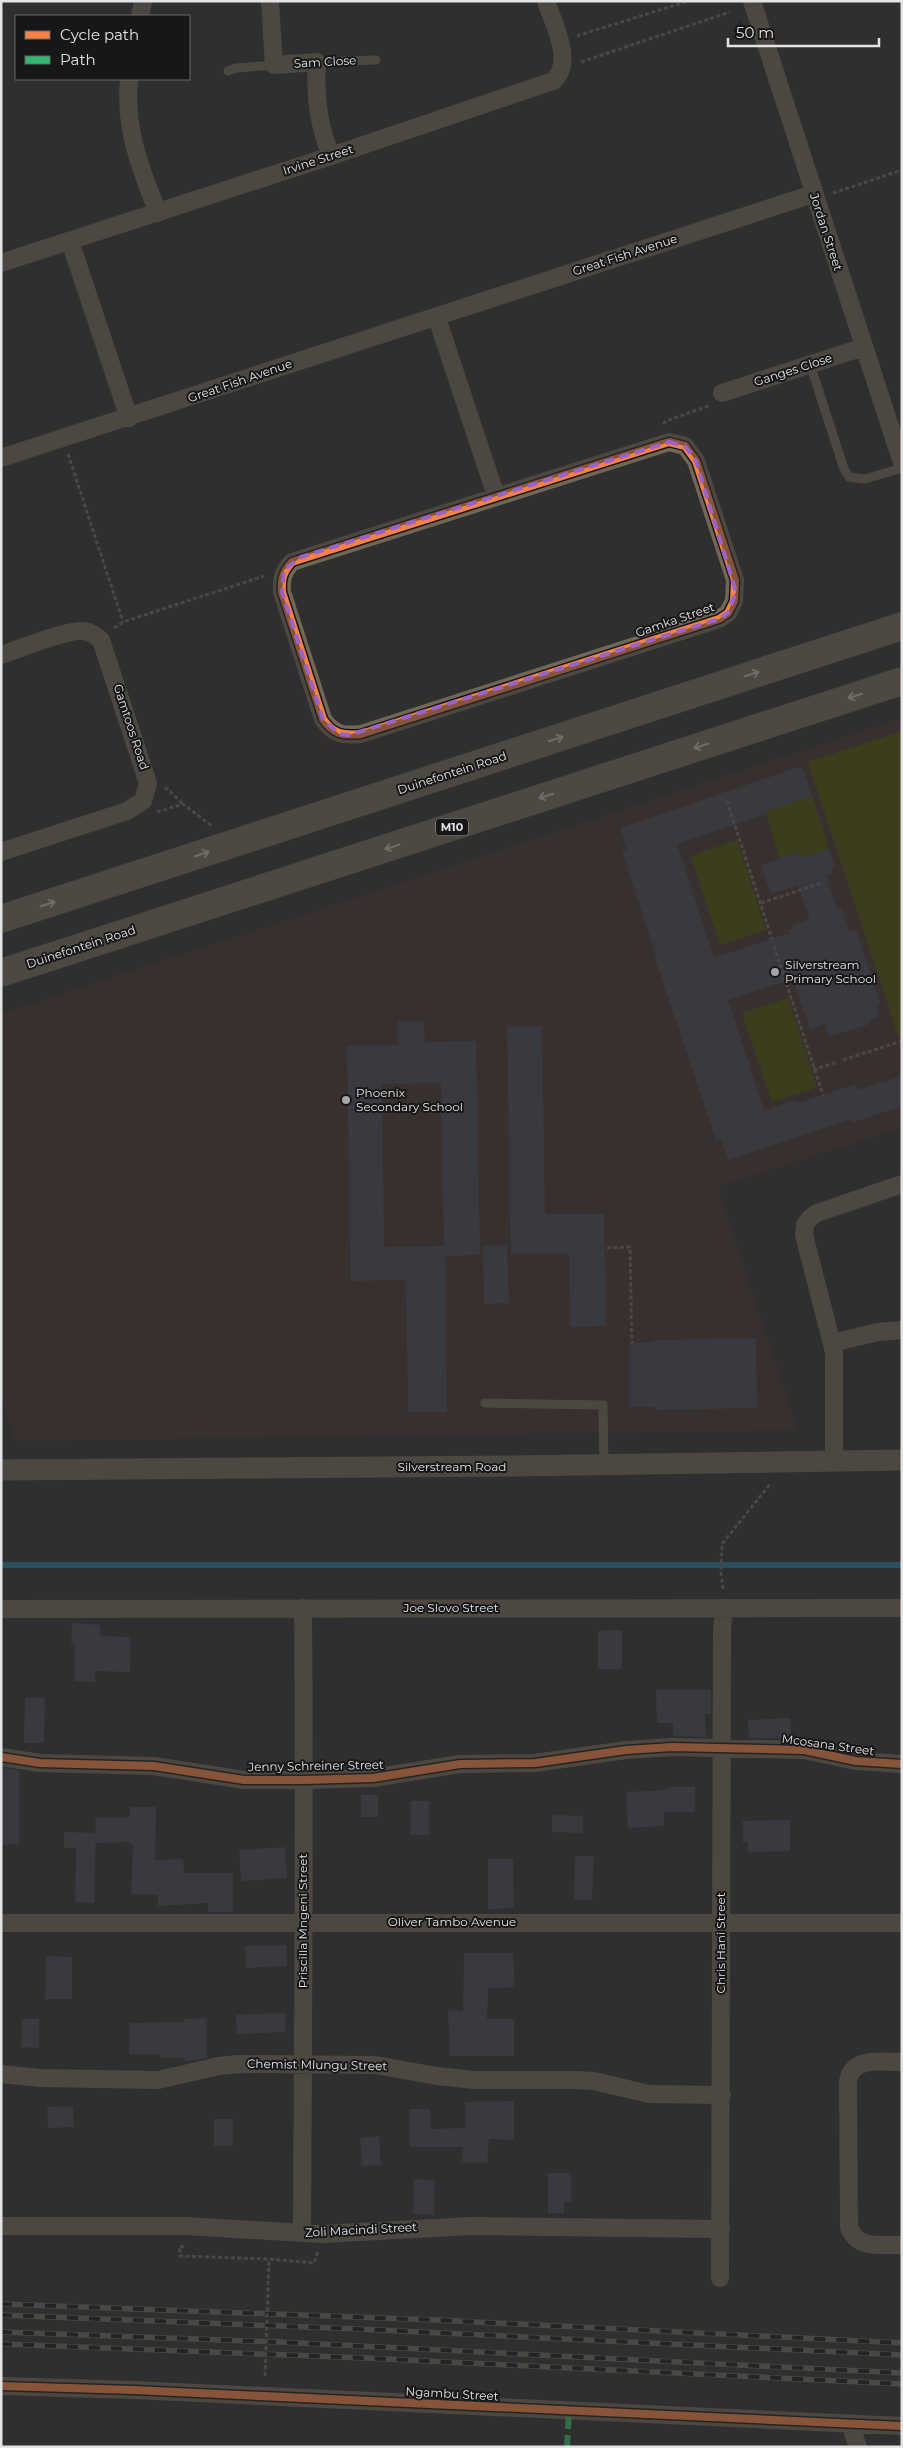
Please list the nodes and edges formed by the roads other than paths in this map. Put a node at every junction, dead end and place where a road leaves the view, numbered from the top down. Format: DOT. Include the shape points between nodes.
graph roads {
  1 [pos="143,1"];
  2 [pos="270,1"];
  3 [pos="546,1"];
  4 [pos="752,1"];
  5 [pos="140,15"];
  6 [pos="376,60"];
  7 [pos="317,62"];
  8 [pos="274,65"];
  9 [pos="228,70"];
  10 [pos="129,80"];
  11 [pos="331,156"];
  12 [pos="821,194"];
  13 [pos="158,213"];
  14 [pos="70,241"];
  15 [pos="1,263"];
  16 [pos="437,318"];
  17 [pos="864,347"];
  18 [pos="810,364"];
  19 [pos="716,399"];
  20 [pos="129,418"];
  21 [pos="1,458"];
  22 [pos="902,463"];
  23 [pos="902,468"];
  24 [pos="496,496"];
  25 [pos="902,626"];
  26 [pos="1,655"];
  27 [pos="902,680"];
  28 [pos="1,852"];
  29 [pos="1,920"];
  30 [pos="1,973"];
  31 [pos="902,1184"];
  32 [pos="902,1330"];
  33 [pos="832,1344"];
  34 [pos="484,1403"];
  35 [pos="902,1460"];
  36 [pos="834,1461"];
  37 [pos="604,1465"];
  38 [pos="1,1470"];
  39 [pos="302,1608"];
  40 [pos="724,1608"];
  41 [pos="902,1608"];
  42 [pos="1,1609"];
  43 [pos="722,1747"];
  44 [pos="1,1756"];
  45 [pos="902,1764"];
  46 [pos="304,1780"];
  47 [pos="1,1922"];
  48 [pos="302,1922"];
  49 [pos="721,1923"];
  50 [pos="902,1924"];
  51 [pos="902,2062"];
  52 [pos="303,2064"];
  53 [pos="1,2074"];
  54 [pos="722,2095"];
  55 [pos="1,2226"];
  56 [pos="721,2229"];
  57 [pos="302,2234"];
  58 [pos="902,2245"];
  59 [pos="720,2278"];
  60 [pos="1,2386"];
  61 [pos="850,2424"];
  62 [pos="902,2426"];
  63 [pos="858,2447"];
  1 -- 5 [label="street"];
  2 -- 8 [label="street"];
  3 -- 11 [label="street, Irvine Street" via="562,55 561,73 553,81"];
  4 -- 12 [label="street, Jordan Street"];
  6 -- 7 [label="lane, Sam Close"];
  7 -- 8 [label="street, Sam Close"];
  7 -- 11 [label="street" via="320,129"];
  8 -- 9 [label="lane"];
  10 -- 13 [label="street" via="127,114 136,155"];
  11 -- 13 [label="street, Irvine Street"];
  12 -- 16 [label="street, Great Fish Avenue"];
  12 -- 17 [label="street, Jordan Street"];
  13 -- 14 [label="street, Irvine Street"];
  14 -- 15 [label="street, Irvine Street"];
  14 -- 20 [label="street"];
  16 -- 20 [label="street, Great Fish Avenue"];
  16 -- 24 [label="street"];
  17 -- 18 [label="street, Ganges Close"];
  17 -- 22 [label="street, Jordan Street"];
  18 -- 19 [label="street, Ganges Close"];
  18 -- 23 [label="lane" via="849,477 865,479"];
  20 -- 21 [label="street, Great Fish Avenue"];
  24 -- 24 [label="street, Gamka Street" via="662,444 677,443 691,452 696,461 735,580 734,601 728,613 719,619 360,734 339,734 329,728 323,719 282,592 284,570 302,557"];
  29 -- 25 [label="main road, Duinefontein Road, one-way"];
  26 -- 28 [label="street, Gamtoos Road" via="83,631 101,640 148,783 143,801 127,811"];
  27 -- 30 [label="main road, Duinefontein Road / M10, one-way"];
  31 -- 33 [label="street" via="817,1213 806,1225 806,1244"];
  32 -- 33 [label="street" via="878,1332"];
  33 -- 36 [label="street" via="835,1360"];
  34 -- 37 [label="lane" via="603,1405"];
  35 -- 36 [label="street, Silverstream Road"];
  36 -- 37 [label="street, Silverstream Road"];
  37 -- 38 [label="street, Silverstream Road"];
  39 -- 40 [label="street, Joe Slovo Street"];
  39 -- 42 [label="street, Joe Slovo Street"];
  39 -- 46 [label="street, Priscilla Mngeni Street"];
  40 -- 41 [label="street, Joe Slovo Street"];
  40 -- 43 [label="street, Chris Hani Street"];
  43 -- 45 [label="street, Mcosana Street" via="804,1750 856,1761"];
  43 -- 46 [label="street, Jenny Schreiner Street" via="649,1748 561,1760 460,1764 381,1777"];
  43 -- 49 [label="street, Chris Hani Street"];
  44 -- 46 [label="street, Jenny Schreiner Street" via="40,1763 154,1766 244,1780"];
  46 -- 48 [label="street, Priscilla Mngeni Street"];
  47 -- 48 [label="street, Oliver Tambo Avenue"];
  48 -- 49 [label="street, Oliver Tambo Avenue"];
  48 -- 52 [label="street, Priscilla Mngeni Street"];
  49 -- 50 [label="street, Oliver Tambo Avenue"];
  49 -- 54 [label="street, Chris Hani Street"];
  51 -- 58 [label="street" via="857,2065 849,2073 848,2082 849,2227 858,2242"];
  52 -- 53 [label="street, Chemist Mlungu Street" via="218,2066 158,2080 40,2078"];
  52 -- 54 [label="street, Chemist Mlungu Street" via="375,2065 474,2080 585,2081 649,2094"];
  52 -- 57 [label="street, Priscilla Mngeni Street"];
  54 -- 56 [label="street, Chris Hani Street"];
  55 -- 57 [label="street, Zoli Macindi Street" via="176,2226"];
  56 -- 57 [label="street, Zoli Macindi Street" via="472,2226"];
  56 -- 59 [label="street, Chris Hani Street"];
  60 -- 61 [label="street, Ngambu Street"];
  61 -- 62 [label="street, Ngambu Street"];
  61 -- 63 [label="street"];
}
